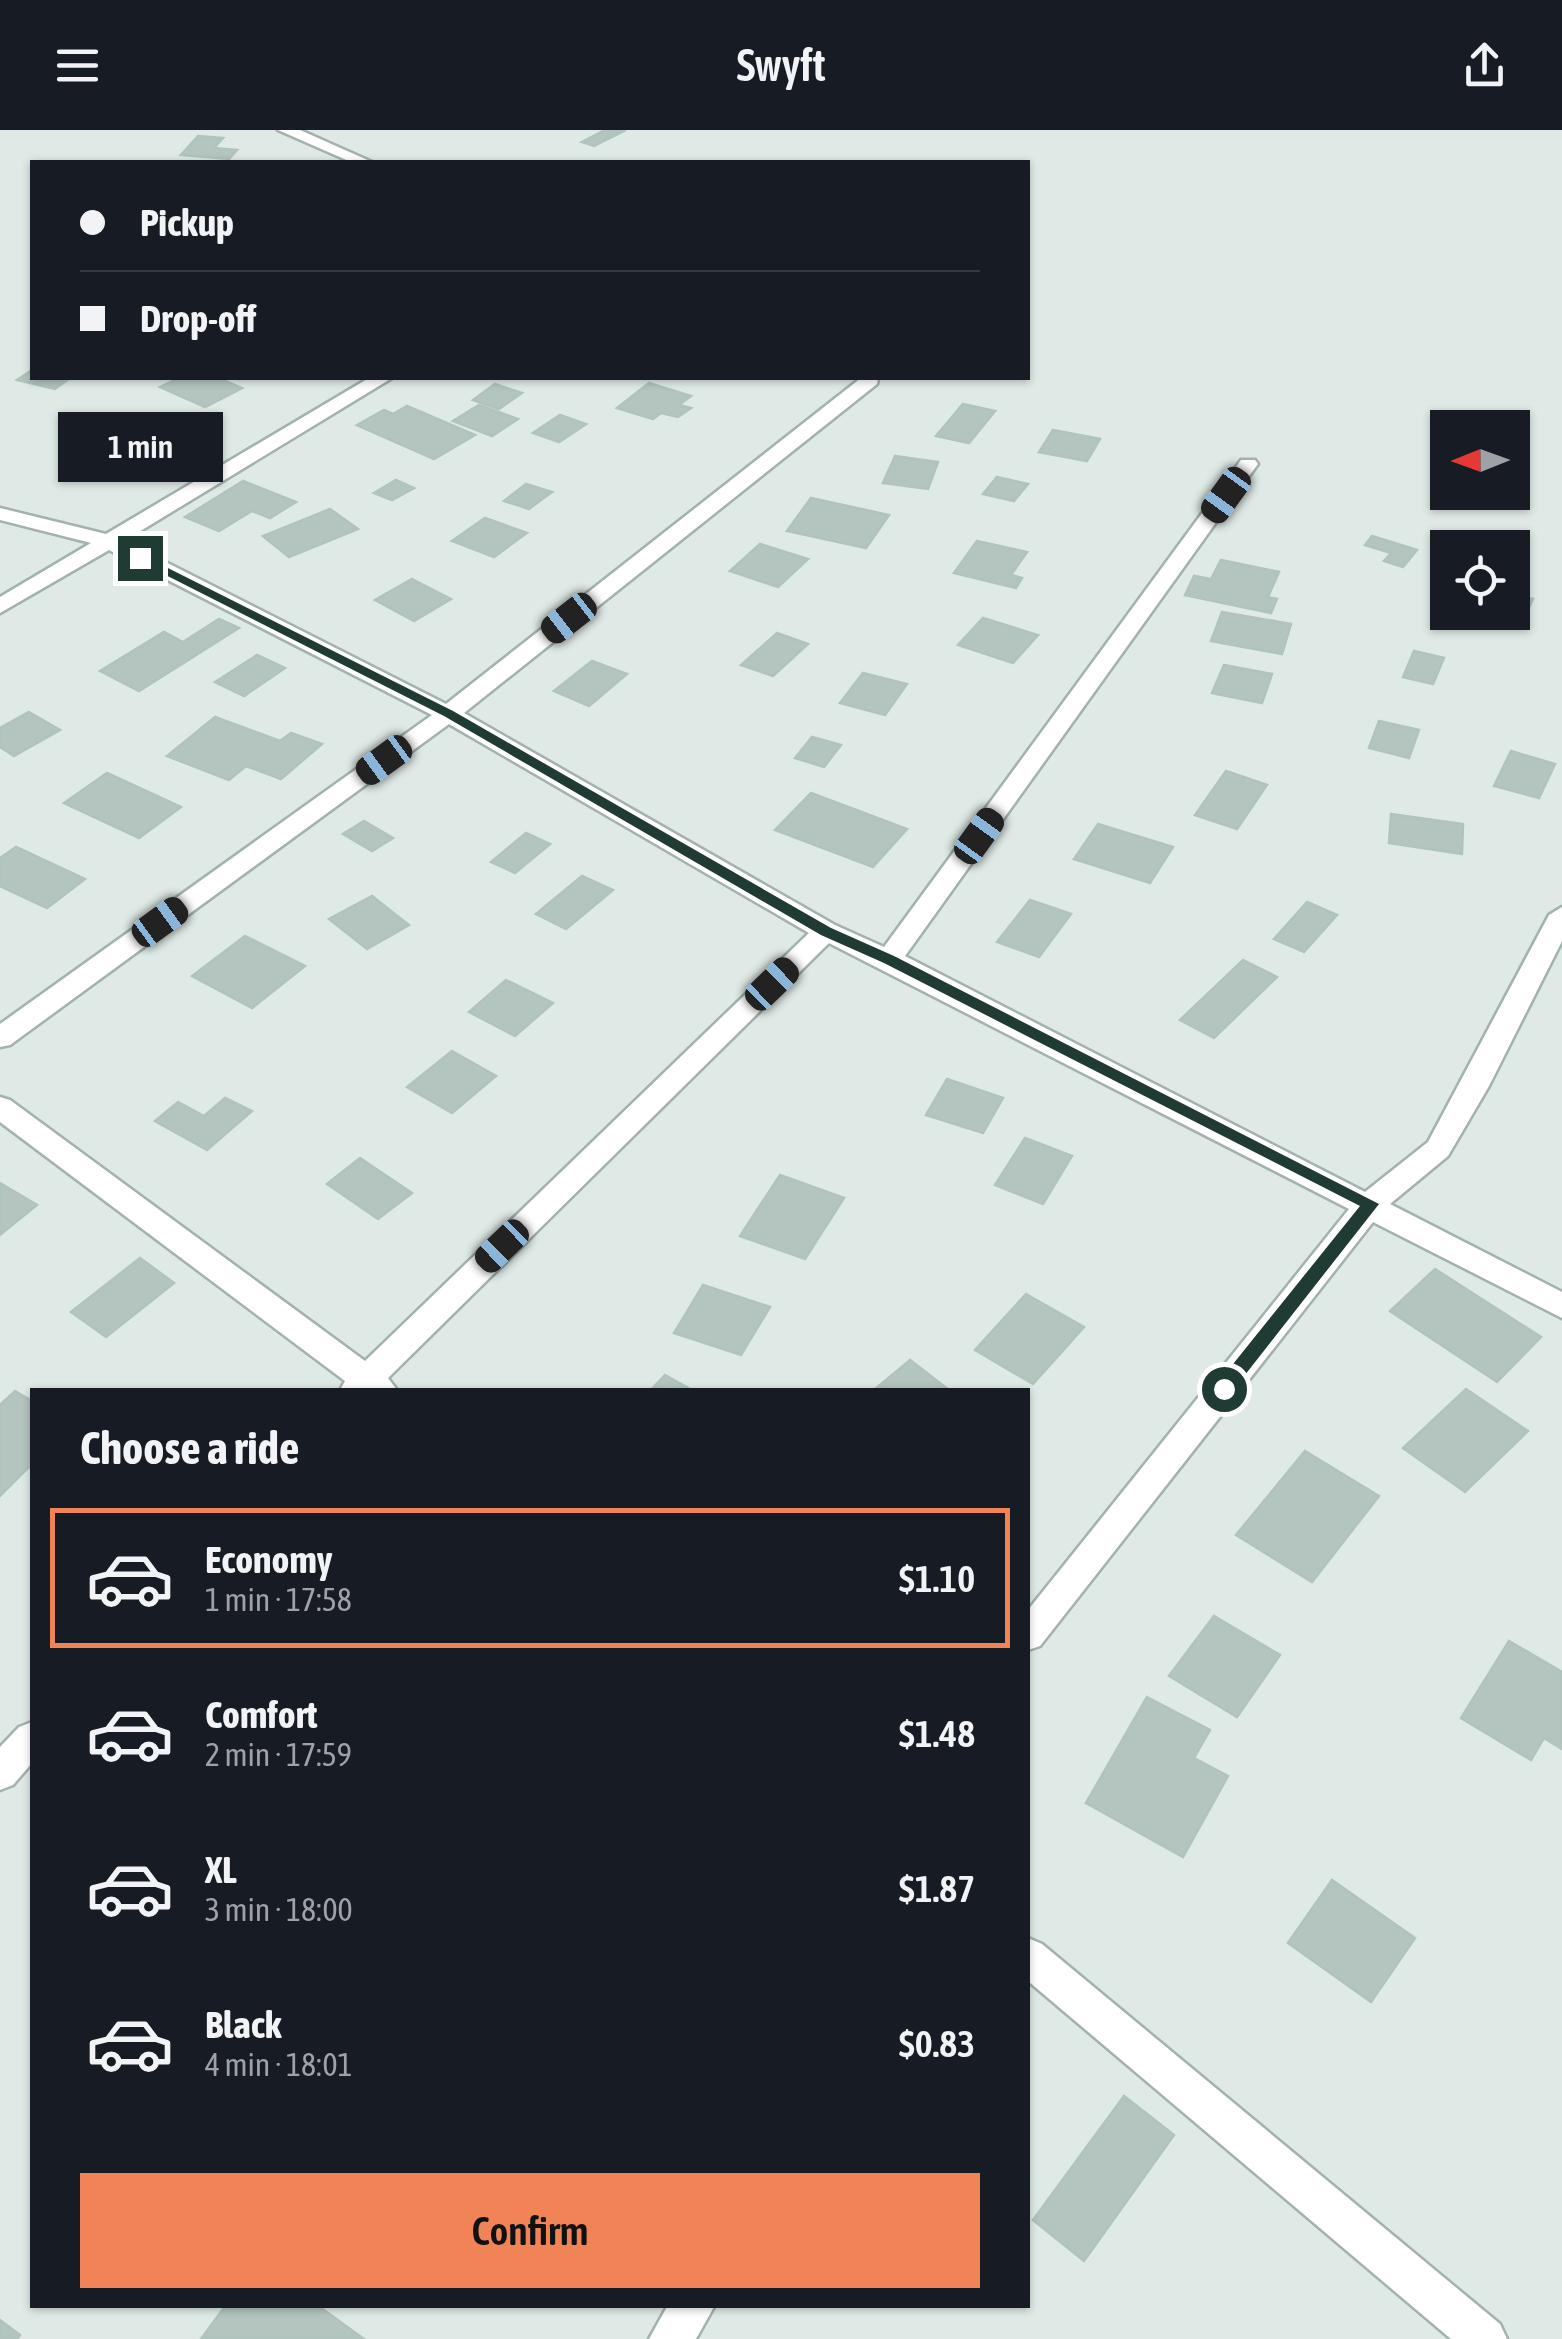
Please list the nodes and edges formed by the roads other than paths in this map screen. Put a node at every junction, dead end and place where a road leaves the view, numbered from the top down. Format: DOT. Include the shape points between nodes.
graph roads {
  1 [pos="286,130"];
  2 [pos="359,160"];
  3 [pos="379,380"];
  4 [pos="870,380"];
  5 [pos="1248,464"];
  6 [pos="0,514"];
  7 [pos="106,540"];
  8 [pos="0,606"];
  9 [pos="448,714"];
  10 [pos="1562,914"];
  11 [pos="826,931"];
  12 [pos="889,959"];
  13 [pos="0,1038"];
  14 [pos="0,1106"];
  15 [pos="1370,1204"];
  16 [pos="1562,1306"];
  17 [pos="368,1386"];
  18 [pos="1030,1633"];
  19 [pos="30,1740"];
  20 [pos="0,1773"];
  21 [pos="1030,1959"];
  22 [pos="690,2308"];
  23 [pos="671,2339"];
  24 [pos="1485,2339"];
  1 -- 2 [label="street"];
  3 -- 7 [label="street"];
  4 -- 9 [label="street"];
  5 -- 12 [label="street"];
  6 -- 7 [label="street"];
  7 -- 8 [label="street"];
  7 -- 9 [label="street"];
  9 -- 11 [label="street"];
  9 -- 13 [label="street"];
  10 -- 15 [label="street" via="1438,1149"];
  11 -- 12 [label="street"];
  11 -- 17 [label="street"];
  12 -- 15 [label="street"];
  14 -- 17 [label="street"];
  15 -- 16 [label="street"];
  15 -- 18 [label="street"];
  19 -- 20 [label="street"];
  21 -- 24 [label="street"];
  22 -- 23 [label="street"];
}
